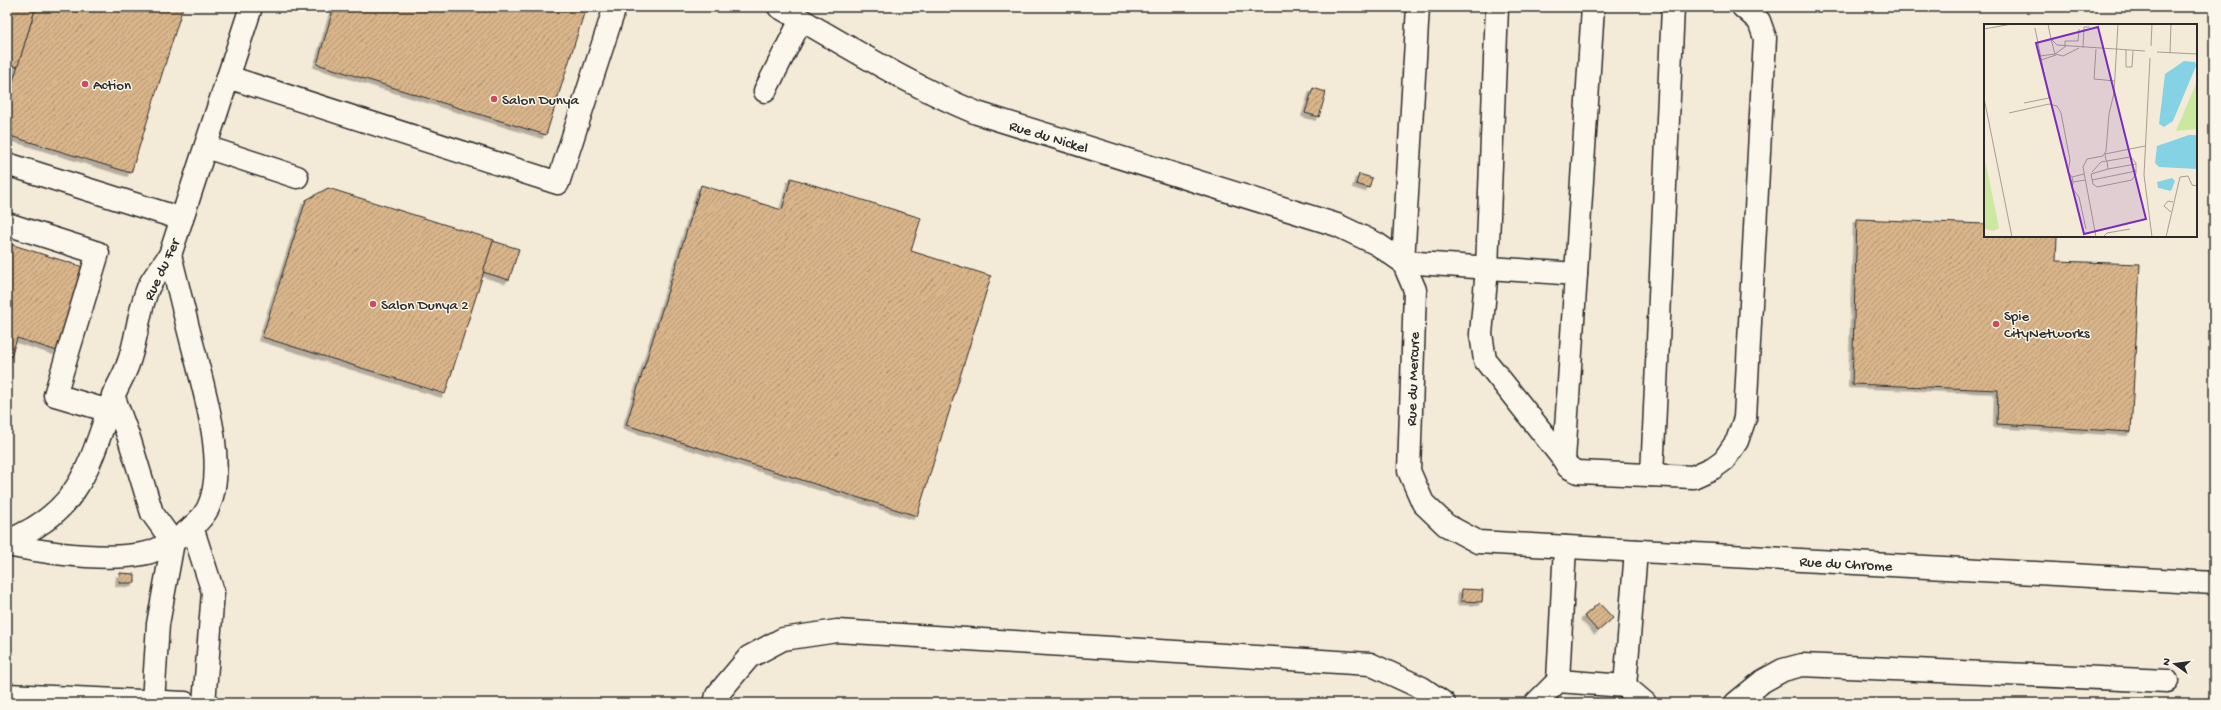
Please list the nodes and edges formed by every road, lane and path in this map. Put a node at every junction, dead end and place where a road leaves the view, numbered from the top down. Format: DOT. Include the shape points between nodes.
graph roads {
  1 [pos="250,7"];
  2 [pos="615,7"];
  3 [pos="779,7"];
  4 [pos="1418,7"];
  5 [pos="1497,7"];
  6 [pos="1593,7"];
  7 [pos="1673,7"];
  8 [pos="1743,7"];
  9 [pos="801,20"];
  10 [pos="228,77"];
  11 [pos="764,91"];
  12 [pos="206,147"];
  13 [pos="7,164"];
  14 [pos="297,177"];
  15 [pos="182,219"];
  16 [pos="7,224"];
  17 [pos="170,255"];
  18 [pos="1403,262"];
  19 [pos="1487,269"];
  20 [pos="1576,274"];
  21 [pos="111,403"];
  22 [pos="1564,460"];
  23 [pos="1652,476"];
  24 [pos="192,527"];
  25 [pos="7,541"];
  26 [pos="173,542"];
  27 [pos="1478,542"];
  28 [pos="7,545"];
  29 [pos="1565,547"];
  30 [pos="1636,551"];
  31 [pos="2214,583"];
  32 [pos="1558,681"];
  33 [pos="2167,681"];
  34 [pos="1625,686"];
  35 [pos="7,695"];
  36 [pos="153,702"];
  37 [pos="185,703"];
  38 [pos="204,703"];
  39 [pos="715,703"];
  40 [pos="1444,703"];
  41 [pos="1536,703"];
  42 [pos="1645,703"];
  43 [pos="1736,703"];
  1 -- 10 [label="street, Rue du Fer"];
  2 -- 10 [label="street" via="558,183"];
  3 -- 9 [label="street, Rue du Nickel"];
  4 -- 18 [label="street"];
  5 -- 19 [label="street"];
  6 -- 20 [label="street"];
  7 -- 23 [label="street"];
  8 -- 23 [label="street" via="1758,21 1765,38 1745,418 1737,441 1724,460 1713,468 1693,477"];
  9 -- 11 [label="street"];
  9 -- 18 [label="street, Rue du Nickel" via="905,80 976,113 1337,225 1377,244"];
  10 -- 12 [label="street, Rue du Fer"];
  12 -- 14 [label="street"];
  12 -- 15 [label="street, Rue du Fer"];
  13 -- 15 [label="street"];
  15 -- 17 [label="street, Rue du Fer"];
  16 -- 21 [label="street" via="98,253 55,395"];
  17 -- 21 [label="street, Rue du Fer" via="148,288 128,364"];
  17 -- 24 [label="street" via="212,423 215,458 213,488 208,509"];
  18 -- 19 [label="street"];
  18 -- 27 [label="street, Rue du Mercure" via="1415,290 1409,471 1423,503 1446,525"];
  19 -- 20 [label="street"];
  19 -- 22 [label="street" via="1481,334 1485,360"];
  20 -- 22 [label="street"];
  21 -- 25 [label="street, Rue du Fer" via="96,451 79,486 55,514 28,533"];
  21 -- 26 [label="street" via="152,514"];
  22 -- 23 [label="street" via="1568,467 1578,472"];
  24 -- 26 [label="street"];
  24 -- 38 [label="street" via="213,592"];
  26 -- 28 [label="street" via="148,553 117,556 44,552"];
  26 -- 36 [label="street" via="158,624"];
  27 -- 29 [label="street, Rue du Chrome"];
  29 -- 30 [label="street, Rue du Chrome"];
  29 -- 32 [label="street"];
  30 -- 31 [label="street, Rue du Chrome"];
  30 -- 34 [label="street"];
  32 -- 34 [label="street"];
  32 -- 41 [label="street"];
  33 -- 43 [label="street" via="1802,665 1783,670 1762,681"];
  34 -- 42 [label="street"];
  35 -- 36 [label="street"];
  36 -- 37 [label="street"];
  39 -- 40 [label="street" via="717,696 749,657 783,639 837,631 1370,664 1422,688"];
}
